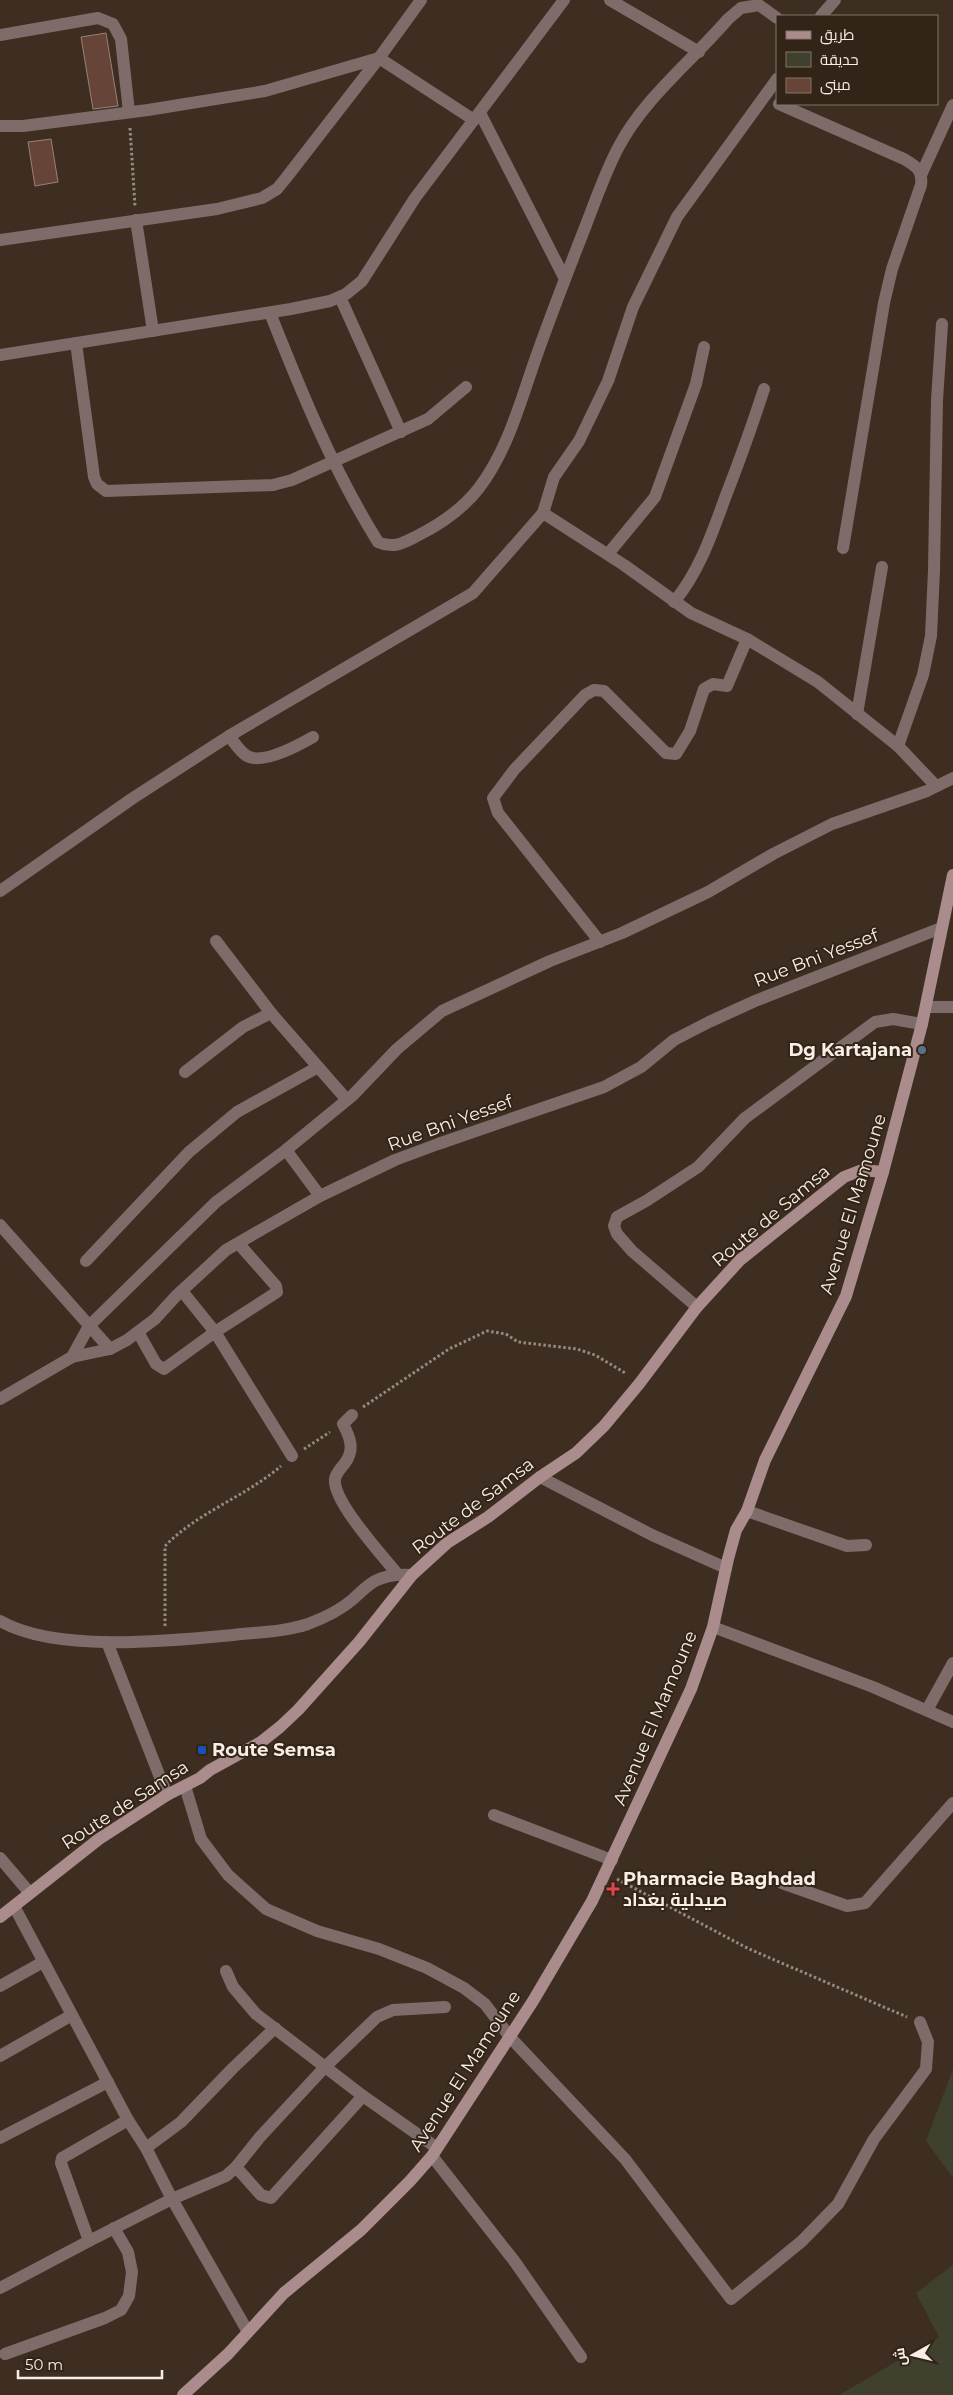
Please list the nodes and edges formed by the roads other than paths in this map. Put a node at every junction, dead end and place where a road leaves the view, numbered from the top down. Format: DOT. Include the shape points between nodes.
graph roads {
  1 [pos="421,0"];
  2 [pos="564,0"];
  3 [pos="610,0"];
  4 [pos="835,0"];
  5 [pos="822,15"];
  6 [pos="776,17"];
  7 [pos="0,35"];
  8 [pos="699,52"];
  9 [pos="380,58"];
  10 [pos="776,80"];
  11 [pos="764,97"];
  12 [pos="776,102"];
  13 [pos="782,105"];
  14 [pos="953,105"];
  15 [pos="129,112"];
  16 [pos="477,117"];
  17 [pos="0,126"];
  18 [pos="921,175"];
  19 [pos="136,220"];
  20 [pos="0,240"];
  21 [pos="564,279"];
  22 [pos="340,297"];
  23 [pos="270,313"];
  24 [pos="942,324"];
  25 [pos="153,331"];
  26 [pos="76,343"];
  27 [pos="704,347"];
  28 [pos="0,355"];
  29 [pos="466,387"];
  30 [pos="764,389"];
  31 [pos="401,432"];
  32 [pos="333,460"];
  33 [pos="544,513"];
  34 [pos="843,548"];
  35 [pos="608,554"];
  36 [pos="882,567"];
  37 [pos="674,602"];
  38 [pos="747,639"];
  39 [pos="857,714"];
  40 [pos="229,736"];
  41 [pos="314,737"];
  42 [pos="898,746"];
  43 [pos="953,778"];
  44 [pos="936,786"];
  45 [pos="953,875"];
  46 [pos="0,891"];
  47 [pos="953,923"];
  48 [pos="941,928"];
  49 [pos="216,941"];
  50 [pos="600,942"];
  51 [pos="926,1007"];
  52 [pos="953,1007"];
  53 [pos="271,1013"];
  54 [pos="922,1024"];
  55 [pos="318,1067"];
  56 [pos="185,1072"];
  57 [pos="347,1100"];
  58 [pos="286,1150"];
  59 [pos="882,1172"];
  60 [pos="320,1196"];
  61 [pos="0,1225"];
  62 [pos="239,1244"];
  63 [pos="86,1261"];
  64 [pos="182,1290"];
  65 [pos="698,1308"];
  66 [pos="89,1326"];
  67 [pos="138,1332"];
  68 [pos="215,1332"];
  69 [pos="110,1349"];
  70 [pos="72,1357"];
  71 [pos="0,1399"];
  72 [pos="352,1415"];
  73 [pos="292,1456"];
  74 [pos="540,1477"];
  75 [pos="747,1511"];
  76 [pos="866,1544"];
  77 [pos="726,1568"];
  78 [pos="398,1575"];
  79 [pos="412,1575"];
  80 [pos="0,1621"];
  81 [pos="713,1627"];
  82 [pos="108,1642"];
  83 [pos="953,1663"];
  84 [pos="927,1710"];
  85 [pos="953,1722"];
  86 [pos="185,1786"];
  87 [pos="166,1795"];
  88 [pos="953,1802"];
  89 [pos="494,1816"];
  90 [pos="0,1858"];
  91 [pos="612,1860"];
  92 [pos="782,1882"];
  93 [pos="29,1892"];
  94 [pos="15,1908"];
  95 [pos="0,1917"];
  96 [pos="43,1962"];
  97 [pos="226,1971"];
  98 [pos="0,1986"];
  99 [pos="445,2007"];
  100 [pos="72,2015"];
  101 [pos="920,2022"];
  102 [pos="275,2028"];
  103 [pos="510,2037"];
  104 [pos="0,2056"];
  105 [pos="325,2067"];
  106 [pos="108,2082"];
  107 [pos="363,2096"];
  108 [pos="128,2120"];
  109 [pos="0,2138"];
  110 [pos="146,2148"];
  111 [pos="435,2152"];
  112 [pos="236,2167"];
  113 [pos="172,2199"];
  114 [pos="114,2228"];
  115 [pos="89,2242"];
  116 [pos="0,2288"];
  117 [pos="248,2332"];
  118 [pos="5,2354"];
  119 [pos="580,2357"];
  120 [pos="183,2395"];
  1 -- 9 [label="street"];
  2 -- 16 [label="street"];
  3 -- 8 [label="street"];
  4 -- 5 [label="street"];
  6 -- 8 [label="street" via="759,5 741,8"];
  7 -- 15 [label="street" via="98,18 113,24 121,39"];
  8 -- 21 [label="street" via="639,116 619,146"];
  9 -- 15 [label="street" via="265,90"];
  9 -- 16 [label="street"];
  9 -- 19 [label="street" via="276,189 262,198 217,209"];
  10 -- 11 [label="street"];
  11 -- 12 [label="street"];
  11 -- 33 [label="street" via="677,217 632,306 608,381 579,441 554,478"];
  13 -- 18 [label="street" via="904,159 917,167"];
  14 -- 18 [label="street"];
  15 -- 17 [label="street"];
  16 -- 21 [label="street"];
  16 -- 22 [label="street" via="415,198 362,281"];
  18 -- 34 [label="street" via="921,185 892,269 884,303"];
  19 -- 20 [label="street"];
  19 -- 25 [label="street"];
  21 -- 32 [label="street" via="511,428 494,466 458,511 442,524 399,544 386,546 378,542"];
  22 -- 23 [label="street"];
  22 -- 31 [label="street"];
  23 -- 25 [label="street"];
  23 -- 32 [label="street" via="303,398"];
  24 -- 42 [label="street" via="931,636 923,675"];
  25 -- 26 [label="street"];
  26 -- 28 [label="street"];
  26 -- 32 [label="street" via="94,477 106,491 274,485 310,474"];
  27 -- 35 [label="street" via="696,384 655,497"];
  29 -- 31 [label="street" via="428,419"];
  30 -- 37 [label="street" via="707,546"];
  31 -- 32 [label="street"];
  33 -- 35 [label="street"];
  33 -- 40 [label="street" via="473,593"];
  35 -- 37 [label="street"];
  36 -- 39 [label="street"];
  37 -- 38 [label="street"];
  38 -- 39 [label="street" via="818,682"];
  38 -- 50 [label="street" via="727,686 713,684 704,689 690,730 676,754 666,753 604,691 592,691 514,770 493,798 498,813"];
  39 -- 42 [label="street"];
  40 -- 41 [label="street" via="245,754 257,758 279,753"];
  40 -- 46 [label="street"];
  42 -- 44 [label="street"];
  43 -- 44 [label="street"];
  44 -- 50 [label="street" via="832,824 708,892"];
  45 -- 48 [label="street, Avenue El Mamoune"];
  47 -- 48 [label="street"];
  48 -- 51 [label="street, Avenue El Mamoune"];
  48 -- 60 [label="street, Rue Bni Yessef" via="709,1022 674,1040 641,1067 604,1086 403,1157"];
  49 -- 53 [label="street"];
  50 -- 57 [label="street" via="503,982 442,1012 397,1049"];
  51 -- 52 [label="street"];
  51 -- 54 [label="street, Avenue El Mamoune"];
  53 -- 55 [label="street"];
  53 -- 56 [label="street" via="243,1027"];
  54 -- 59 [label="street, Avenue El Mamoune"];
  54 -- 65 [label="street" via="893,1019 875,1022 745,1118 698,1167 617,1216 614,1226 624,1242"];
  55 -- 57 [label="street"];
  55 -- 63 [label="street" via="237,1112 189,1152"];
  57 -- 58 [label="street"];
  58 -- 60 [label="street"];
  58 -- 66 [label="street" via="216,1202"];
  59 -- 65 [label="street, Route de Samsa" via="862,1170 844,1176 740,1260"];
  59 -- 75 [label="street, Avenue El Mamoune" via="846,1296 765,1460"];
  60 -- 62 [label="street, Rue Bni Yessef"];
  61 -- 66 [label="street"];
  62 -- 64 [label="street, Rue Bni Yessef" via="226,1250"];
  62 -- 68 [label="street" via="277,1291"];
  64 -- 67 [label="street, Rue Bni Yessef" via="155,1320"];
  64 -- 68 [label="street"];
  65 -- 74 [label="street, Route de Samsa" via="604,1426 576,1453"];
  66 -- 69 [label="street"];
  66 -- 70 [label="street"];
  67 -- 68 [label="street" via="156,1364 164,1369"];
  67 -- 69 [label="street, Rue Bni Yessef"];
  68 -- 73 [label="street"];
  69 -- 70 [label="street, Rue Bni Yessef"];
  70 -- 71 [label="street, Rue Bni Yessef"];
  72 -- 78 [label="street" via="344,1424 350,1439 350,1453 335,1479 335,1486 345,1509"];
  74 -- 77 [label="street" via="652,1536"];
  74 -- 79 [label="street, Route de Samsa" via="488,1517 447,1543"];
  75 -- 76 [label="street" via="847,1546"];
  75 -- 77 [label="street, Avenue El Mamoune" via="736,1530"];
  77 -- 81 [label="street, Avenue El Mamoune"];
  78 -- 79 [label="street"];
  78 -- 82 [label="street" via="376,1580 340,1609 295,1628"];
  79 -- 86 [label="street, Route de Samsa" via="359,1642 298,1710 261,1742"];
  80 -- 82 [label="street" via="41,1636"];
  81 -- 84 [label="street"];
  81 -- 91 [label="street, Avenue El Mamoune" via="691,1689"];
  82 -- 87 [label="street"];
  83 -- 84 [label="street"];
  84 -- 85 [label="street"];
  86 -- 87 [label="street, Route de Samsa"];
  86 -- 103 [label="street" via="201,1839 228,1875 266,1909 317,1931 379,1949 446,1976 485,2004"];
  87 -- 93 [label="street, Route de Samsa" via="99,1839"];
  88 -- 92 [label="street" via="865,1903 847,1906"];
  89 -- 91 [label="street"];
  90 -- 93 [label="street"];
  91 -- 103 [label="street, Avenue El Mamoune" via="575,1931"];
  93 -- 94 [label="street, Route de Samsa"];
  94 -- 95 [label="street, Route de Samsa"];
  94 -- 96 [label="street"];
  96 -- 98 [label="street"];
  96 -- 100 [label="street"];
  97 -- 102 [label="street" via="244,2003"];
  99 -- 105 [label="street" via="393,2010 377,2017"];
  100 -- 104 [label="street"];
  100 -- 106 [label="street"];
  101 -- 103 [label="street" via="928,2042 926,2069 874,2139 838,2204 802,2241 731,2299 625,2159"];
  102 -- 105 [label="street"];
  102 -- 110 [label="street" via="181,2122"];
  103 -- 111 [label="street, Avenue El Mamoune"];
  105 -- 107 [label="street"];
  105 -- 112 [label="street"];
  106 -- 108 [label="street"];
  106 -- 109 [label="street"];
  107 -- 111 [label="street"];
  107 -- 112 [label="street" via="271,2198 261,2194"];
  108 -- 110 [label="street"];
  108 -- 115 [label="street" via="62,2158"];
  110 -- 113 [label="street"];
  111 -- 117 [label="street, Avenue El Mamoune" via="360,2230 284,2293"];
  111 -- 119 [label="street"];
  112 -- 113 [label="street" via="226,2176"];
  113 -- 114 [label="street"];
  113 -- 117 [label="street"];
  114 -- 115 [label="street"];
  114 -- 118 [label="street" via="128,2252 132,2272 129,2296 121,2310"];
  115 -- 116 [label="street"];
  117 -- 120 [label="street, Avenue El Mamoune"];
}
